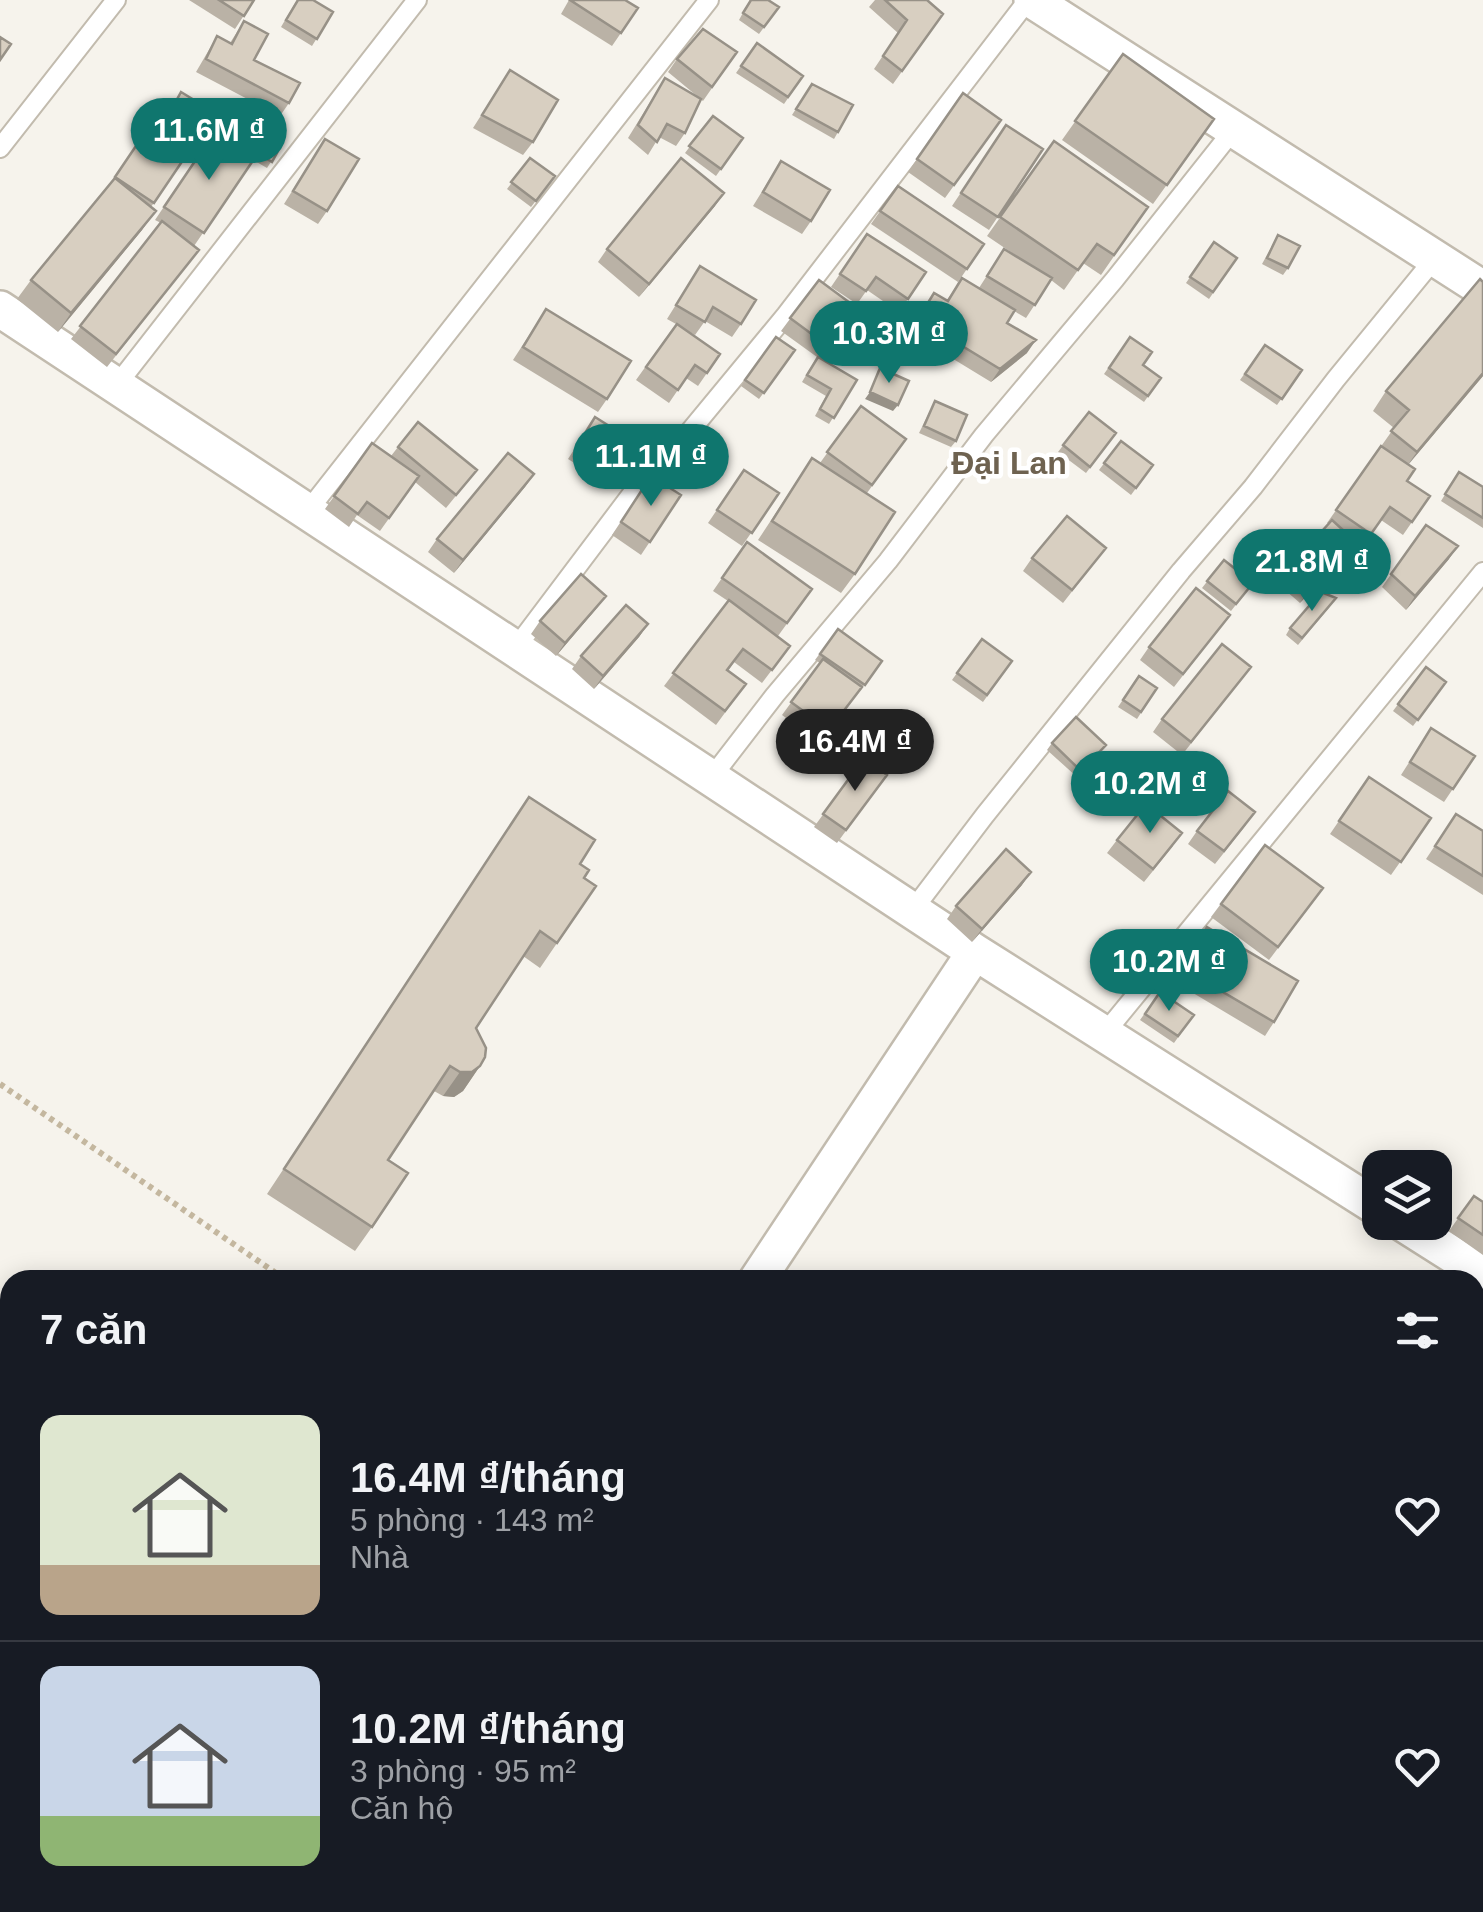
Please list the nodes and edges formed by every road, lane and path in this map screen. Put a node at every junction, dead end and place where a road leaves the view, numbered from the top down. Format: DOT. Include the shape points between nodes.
graph roads {
  1 [pos="116,0"];
  2 [pos="417,0"];
  3 [pos="709,0"];
  4 [pos="1030,0"];
  5 [pos="1234,129"];
  6 [pos="0,148"];
  7 [pos="1435,258"];
  8 [pos="1483,289"];
  9 [pos="0,309"];
  10 [pos="116,386"];
  11 [pos="307,512"];
  12 [pos="1483,572"];
  13 [pos="515,649"];
  14 [pos="711,778"];
  15 [pos="912,910"];
  16 [pos="975,952"];
  17 [pos="1104,1034"];
  18 [pos="0,1084"];
  19 [pos="1362,1198"];
  20 [pos="1429,1240"];
  21 [pos="271,1270"];
  22 [pos="764,1270"];
  23 [pos="1477,1270"];
  1 -- 6 [label="lane"];
  2 -- 10 [label="lane"];
  3 -- 11 [label="lane"];
  4 -- 5 [label="street"];
  4 -- 13 [label="lane" via="786,316 637,488"];
  5 -- 7 [label="street"];
  5 -- 14 [label="lane"];
  7 -- 8 [label="street"];
  7 -- 15 [label="lane"];
  9 -- 10 [label="street"];
  10 -- 11 [label="street"];
  11 -- 13 [label="street"];
  12 -- 17 [label="lane"];
  13 -- 14 [label="street"];
  14 -- 15 [label="street"];
  15 -- 16 [label="street"];
  16 -- 17 [label="street"];
  16 -- 22 [label="street"];
  17 -- 19 [label="street"];
  18 -- 21 [label="path"];
  20 -- 23 [label="street"];
}
